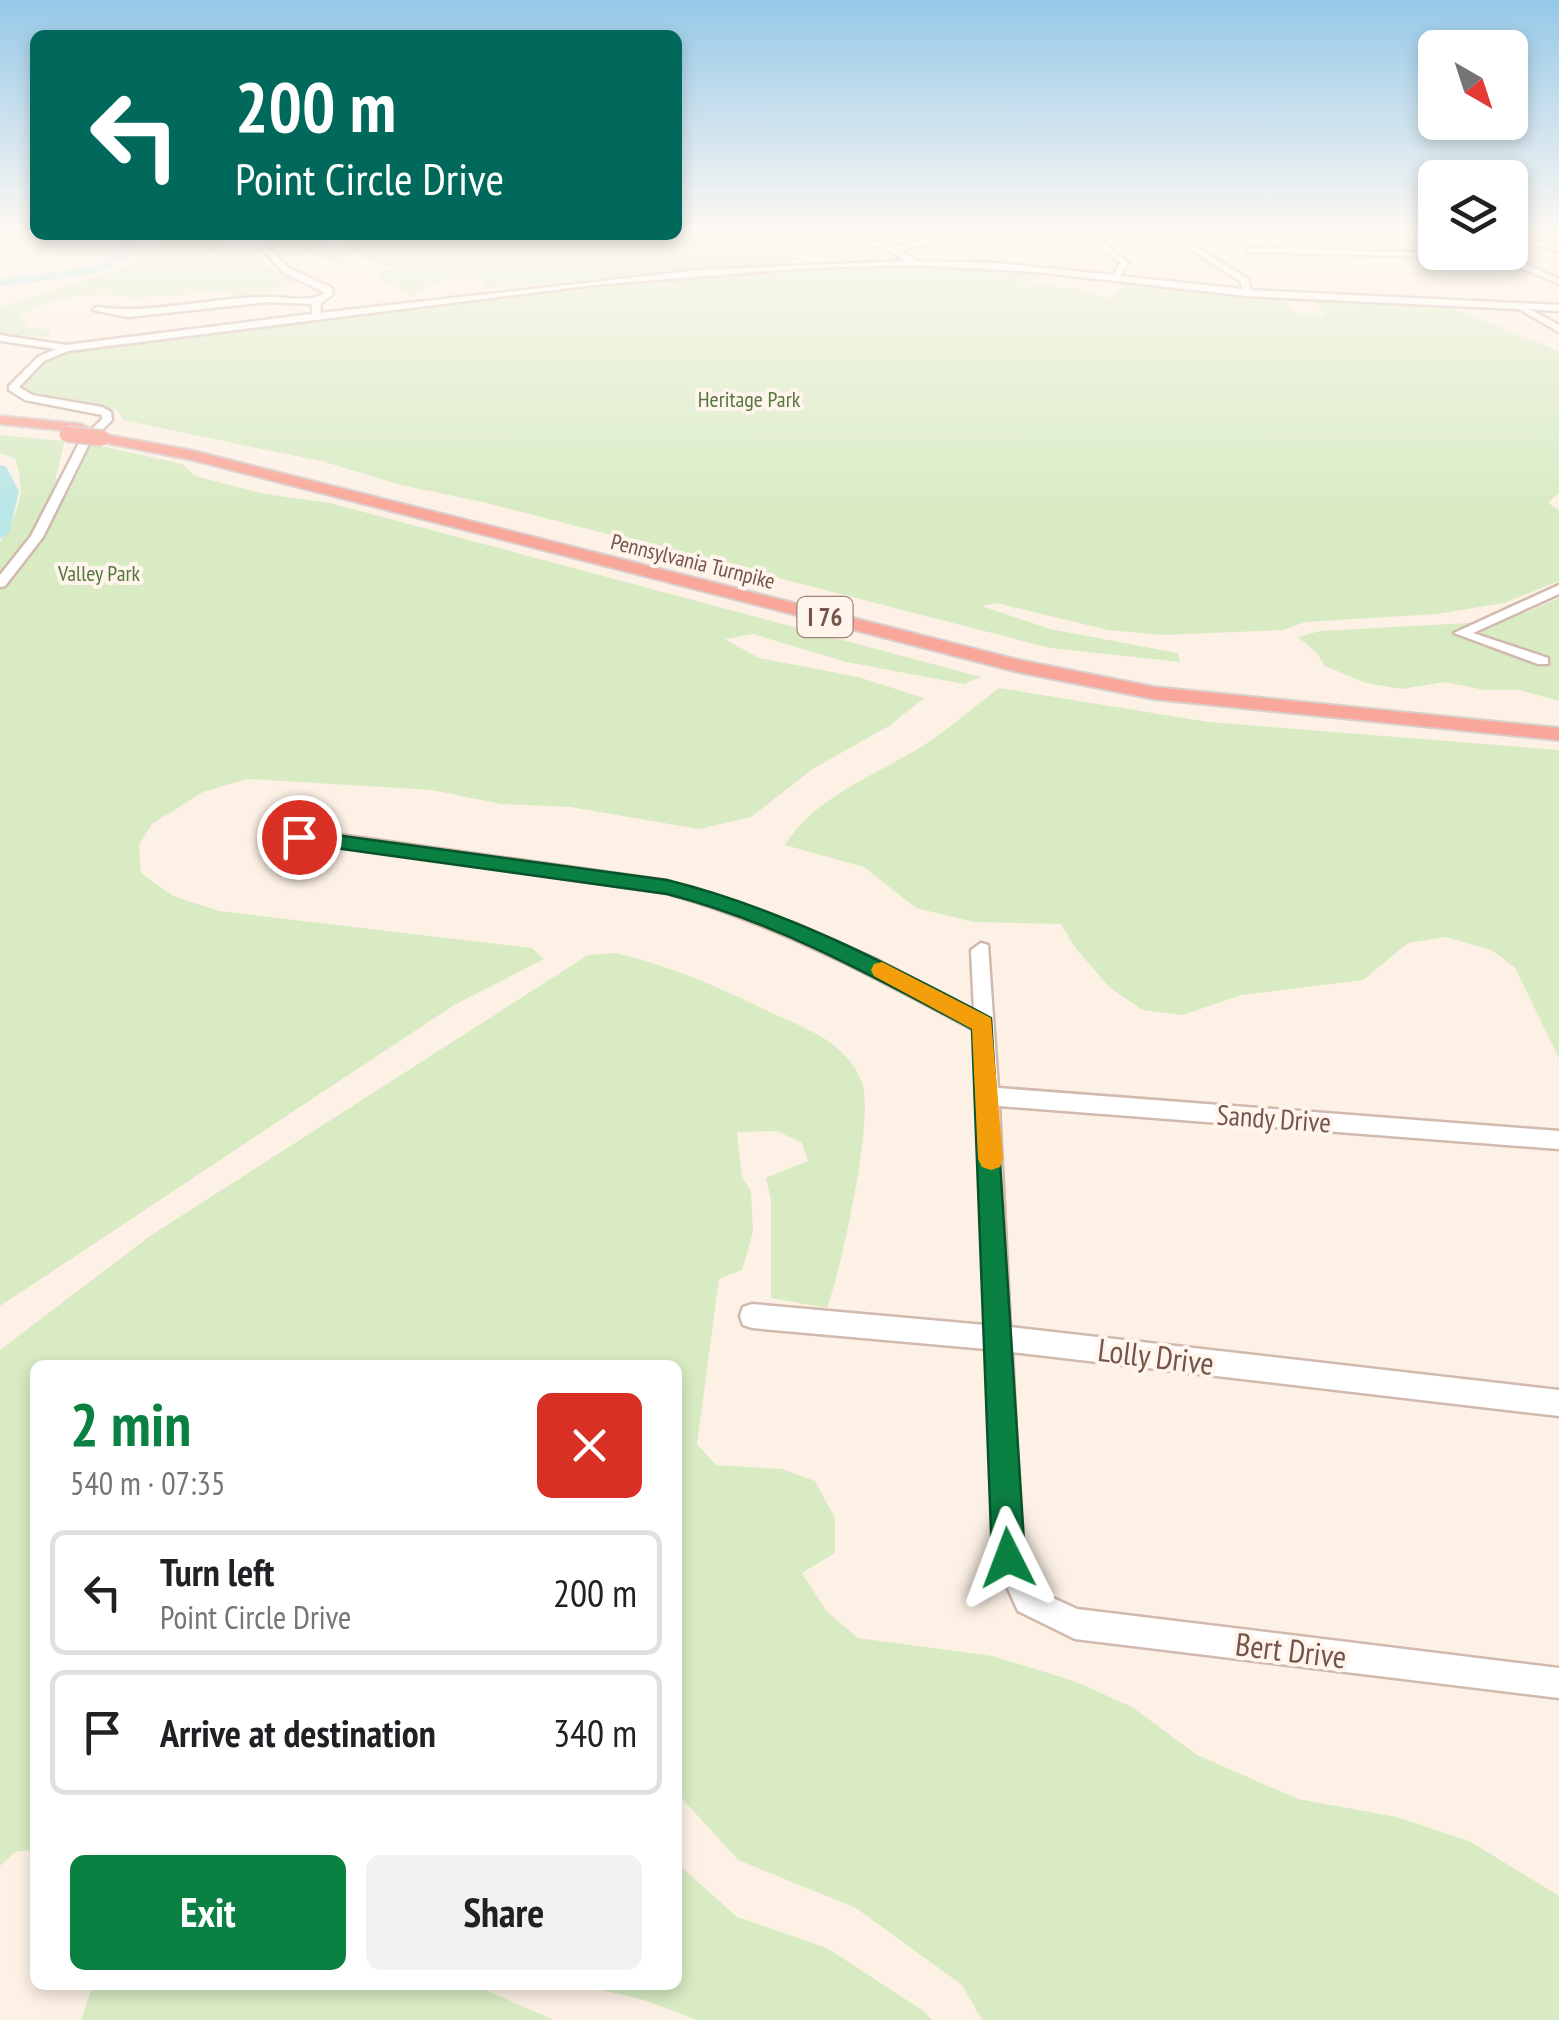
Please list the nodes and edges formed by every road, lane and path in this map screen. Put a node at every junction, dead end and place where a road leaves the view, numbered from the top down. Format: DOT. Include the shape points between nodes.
graph roads {
  1 [pos="246,324"];
  2 [pos="0,338"];
  3 [pos="66,348"];
  4 [pos="0,423"];
  5 [pos="108,435"];
  6 [pos="0,584"];
  7 [pos="1559,589"];
  8 [pos="1543,660"];
  9 [pos="1559,724"];
  10 [pos="1559,734"];
  11 [pos="276,832"];
  12 [pos="981,950"];
  13 [pos="983,1024"];
  14 [pos="988,1096"];
  15 [pos="1559,1140"];
  16 [pos="752,1316"];
  17 [pos="996,1338"];
  18 [pos="1559,1402"];
  19 [pos="1559,1683"];
  1 -- 3 [label="street"];
  2 -- 3 [label="street"];
  3 -- 6 [label="street" via="41,360 13,388 29,398 98,409 107,420 84,442 38,537"];
  4 -- 5 [label="highway, Pennsylvania Turnpike / I 76, bridge"];
  5 -- 9 [label="highway, Pennsylvania Turnpike / I 76" via="205,451 1023,657 1152,680"];
  5 -- 10 [label="highway, Pennsylvania Turnpike / I 76" via="1018,666 1154,692"];
  7 -- 8 [label="street" via="1461,633"];
  11 -- 13 [label="street" via="703,896 855,957"];
  12 -- 13 [label="street"];
  13 -- 14 [label="street"];
  14 -- 15 [label="street, Sandy Drive"];
  14 -- 17 [label="street"];
  16 -- 17 [label="street, Lolly Drive"];
  17 -- 18 [label="street, Lolly Drive"];
  17 -- 19 [label="street, Bert Drive" via="1008,1558 1028,1601 1075,1624"];
}
